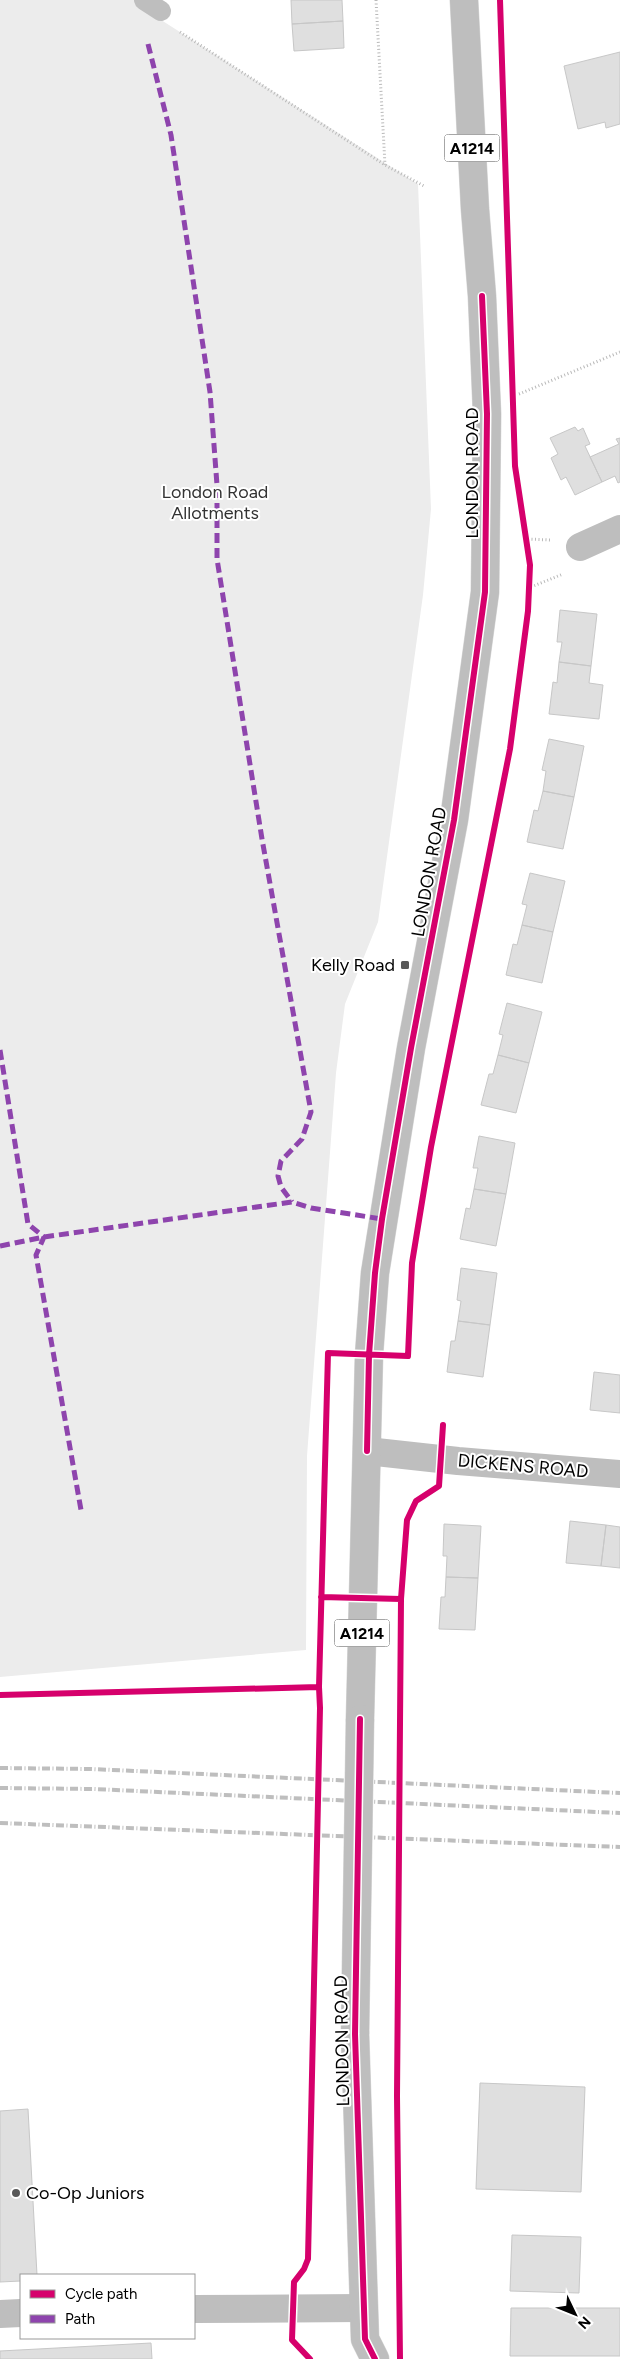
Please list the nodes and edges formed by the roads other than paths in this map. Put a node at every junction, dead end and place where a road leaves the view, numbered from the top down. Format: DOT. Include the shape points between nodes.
graph roads {
  1 [pos="144,0"];
  2 [pos="464,0"];
  3 [pos="161,11"];
  4 [pos="620,529"];
  5 [pos="576,559"];
  6 [pos="367,1451"];
  7 [pos="620,1474"];
  8 [pos="364,2308"];
  9 [pos="195,2309"];
  10 [pos="20,2313"];
  11 [pos="0,2314"];
  12 [pos="363,2352"];
  1 -- 3 [label="lane"];
  2 -- 6 [label="main road, LONDON ROAD / A1214" via="487,414 486,592 454,820 378,1246"];
  4 -- 5 [label="main road"];
  6 -- 7 [label="main road, DICKENS ROAD"];
  6 -- 8 [label="main road, LONDON ROAD / A1214, bridge" via="355,2034"];
  8 -- 9 [label="main road"];
  8 -- 12 [label="main road, LONDON ROAD"];
  10 -- 11 [label="main road"];
}
